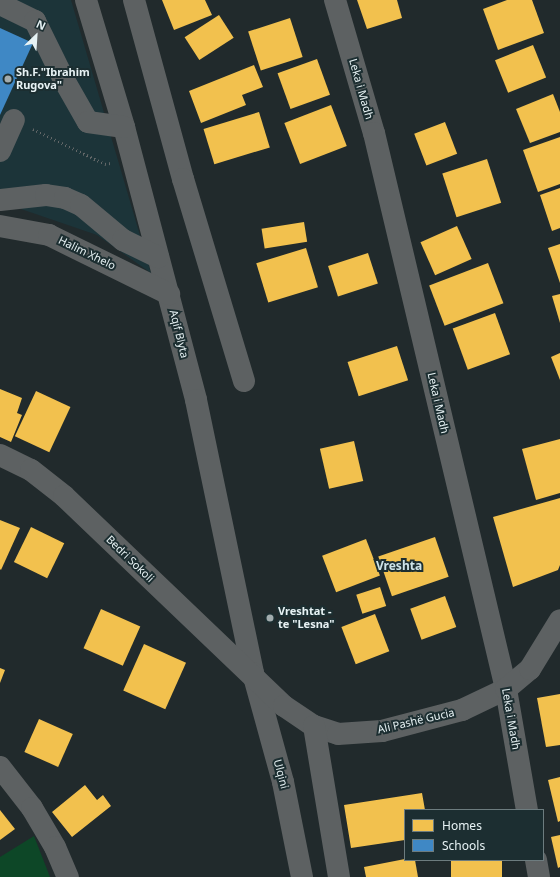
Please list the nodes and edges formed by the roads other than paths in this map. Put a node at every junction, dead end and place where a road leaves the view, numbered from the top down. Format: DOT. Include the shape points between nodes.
graph roads {
  1 [pos="86,0"];
  2 [pos="134,0"];
  3 [pos="335,0"];
  4 [pos="0,4"];
  5 [pos="14,120"];
  6 [pos="124,127"];
  7 [pos="0,151"];
  8 [pos="0,200"];
  9 [pos="0,226"];
  10 [pos="158,257"];
  11 [pos="169,294"];
  12 [pos="244,381"];
  13 [pos="0,455"];
  14 [pos="560,620"];
  15 [pos="253,674"];
  16 [pos="506,689"];
  17 [pos="314,726"];
  18 [pos="0,767"];
  19 [pos="527,809"];
  20 [pos="536,861"];
  21 [pos="68,877"];
  22 [pos="302,877"];
  23 [pos="339,877"];
  24 [pos="539,877"];
  1 -- 6 [label="street, Aqif Blyta"];
  2 -- 12 [label="street" via="183,179"];
  3 -- 16 [label="street, Leka i Madh" via="374,133"];
  4 -- 6 [label="street" via="35,21 88,122"];
  5 -- 7 [label="street"];
  6 -- 10 [label="street, Aqif Blyta"];
  8 -- 10 [label="street" via="46,195 65,198 81,205 123,240"];
  9 -- 11 [label="street, Halim Xhelo" via="49,235"];
  10 -- 11 [label="street, Aqif Blyta"];
  11 -- 15 [label="street, Aqif Blyta" via="219,503"];
  13 -- 15 [label="street, Bedri Sokoli" via="31,470 64,496"];
  14 -- 16 [label="street, Ali Pashë Gucia" via="530,669"];
  15 -- 17 [label="street, Ali Pashë Gucia" via="284,706"];
  15 -- 22 [label="street, Ulqini" via="284,782"];
  16 -- 17 [label="street, Ali Pashë Gucia" via="462,710 382,731 338,734"];
  16 -- 19 [label="street, Leka i Madh"];
  17 -- 23 [label="street"];
  18 -- 21 [label="street" via="32,808 56,847"];
  20 -- 24 [label="street"];
}
